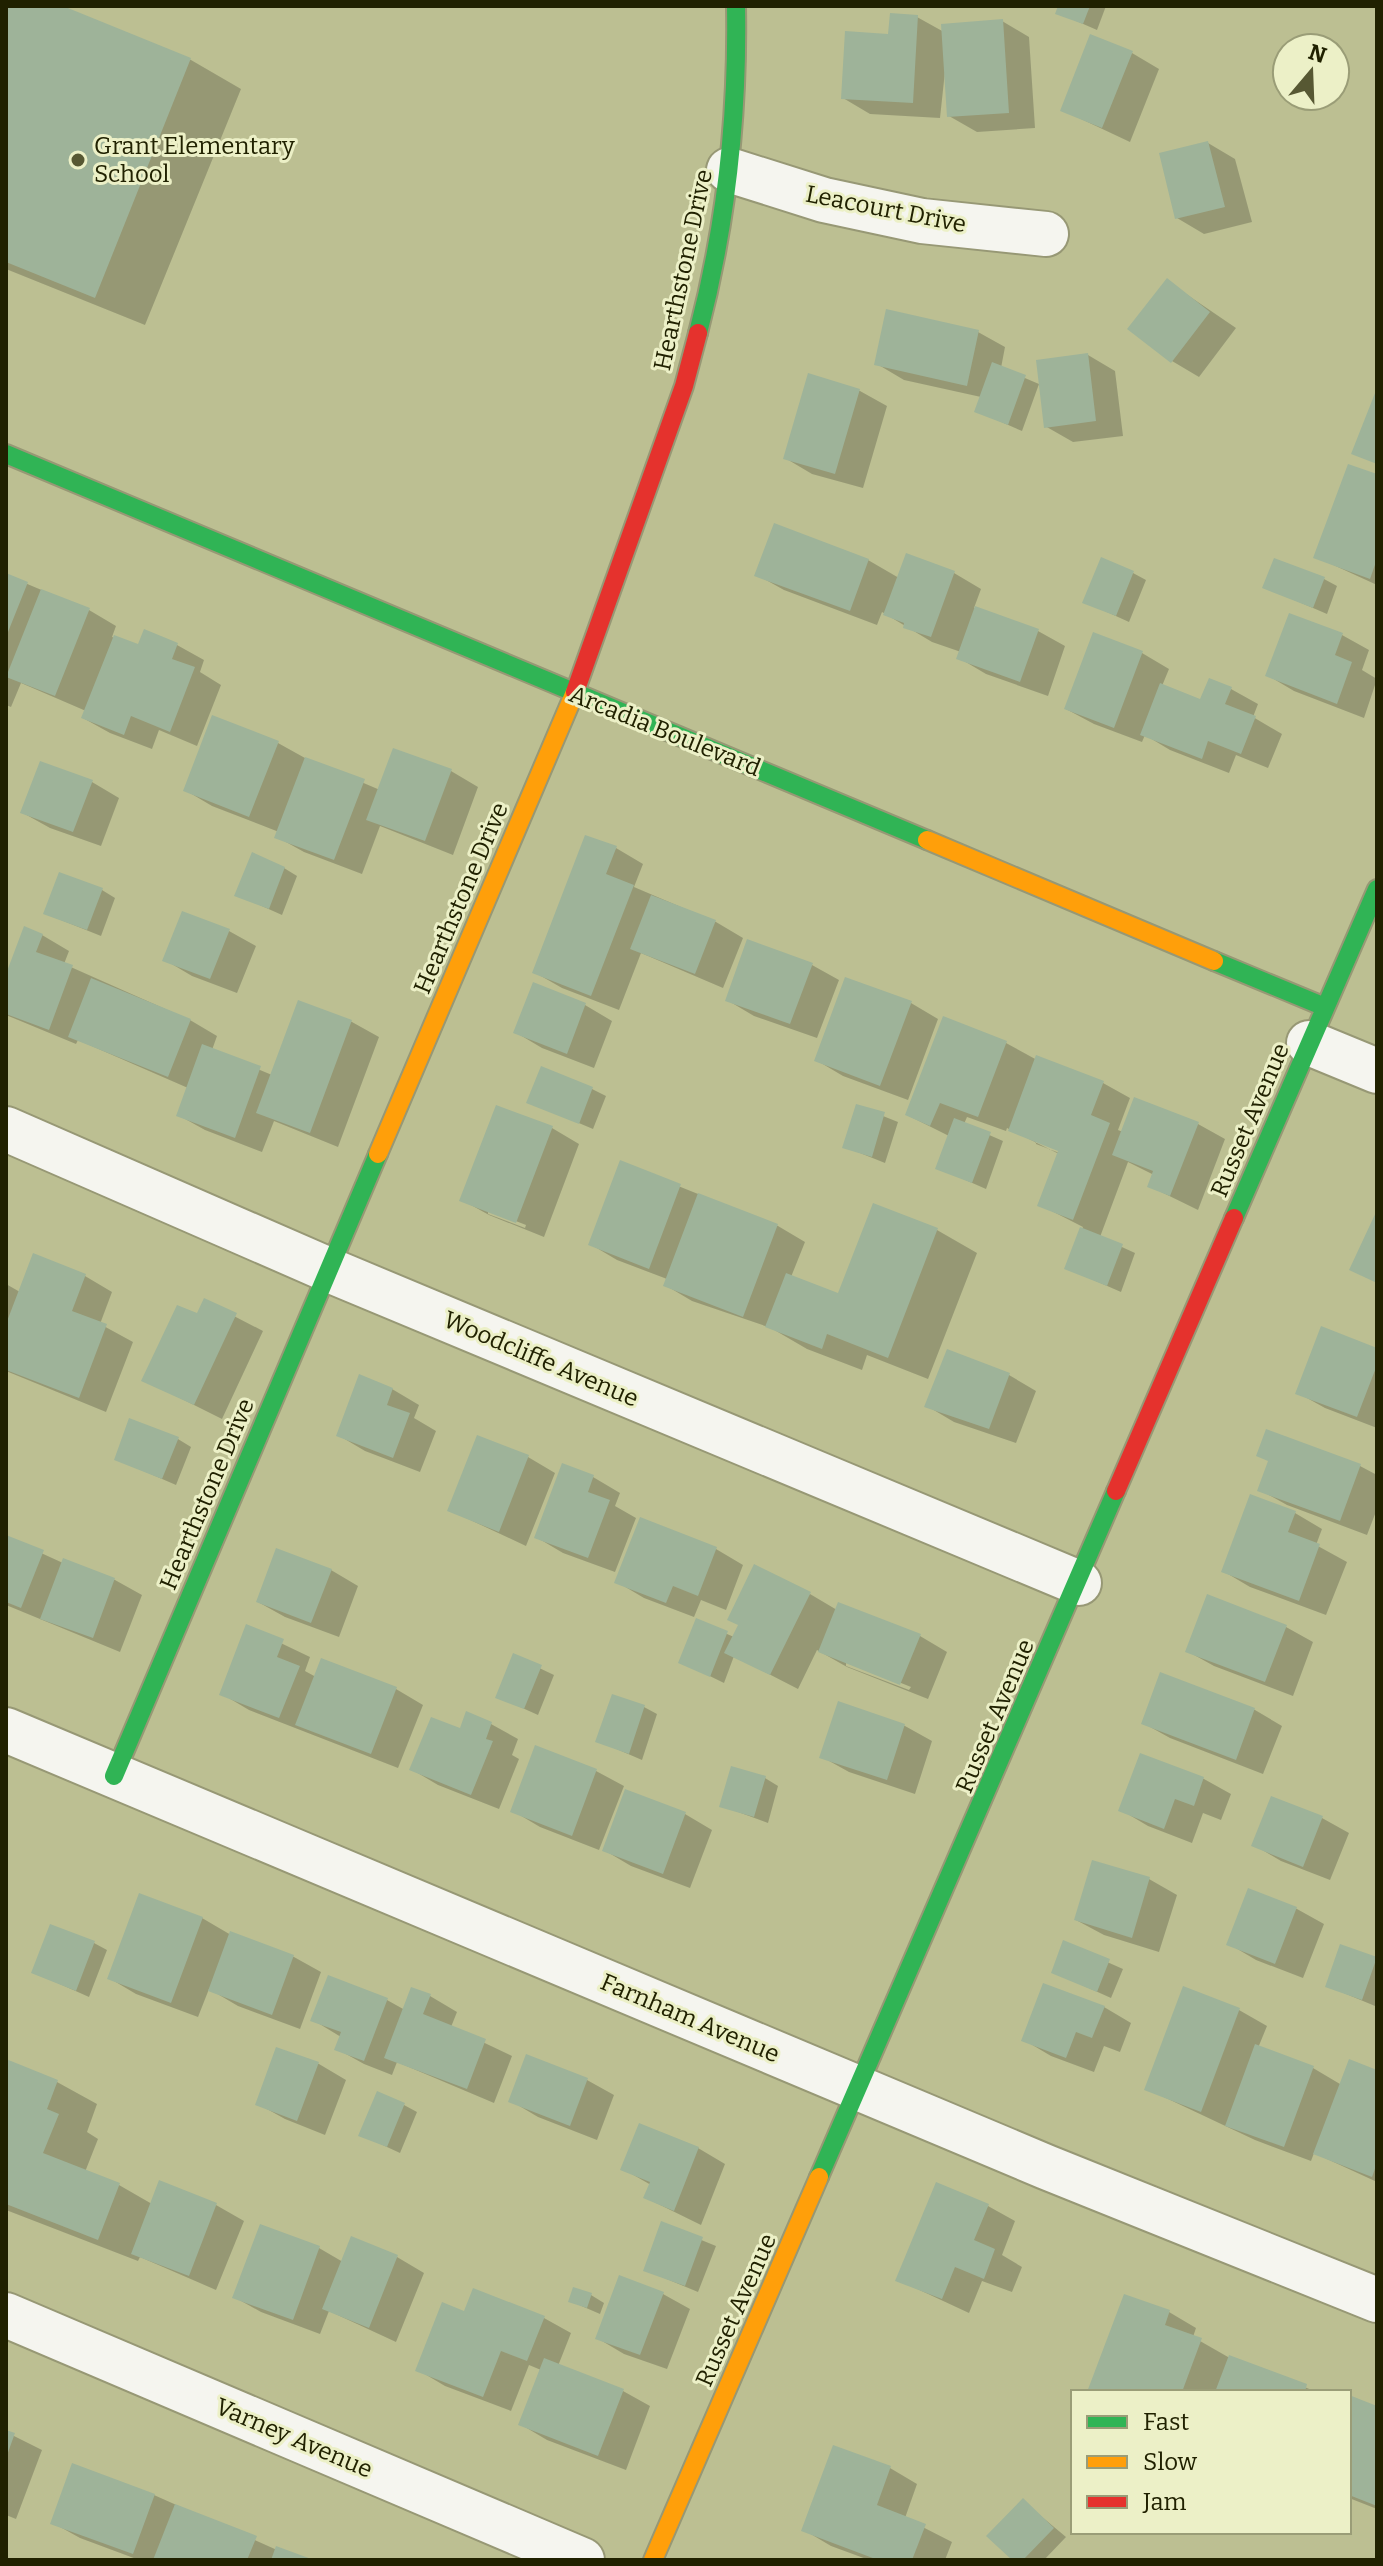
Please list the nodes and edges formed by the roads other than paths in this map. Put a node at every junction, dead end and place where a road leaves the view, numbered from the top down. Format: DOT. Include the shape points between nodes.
graph roads {
  1 [pos="736,6"];
  2 [pos="729,170"];
  3 [pos="1046,234"];
  4 [pos="6,454"];
  5 [pos="574,694"];
  6 [pos="1377,889"];
  7 [pos="1317,1025"];
  8 [pos="1377,1071"];
  9 [pos="6,1129"];
  10 [pos="329,1270"];
  11 [pos="1079,1583"];
  12 [pos="6,1730"];
  13 [pos="114,1776"];
  14 [pos="859,2089"];
  15 [pos="1377,2300"];
  16 [pos="6,2315"];
  17 [pos="582,2560"];
  18 [pos="653,2560"];
  1 -- 2 [label="street, Hearthstone Drive"];
  2 -- 3 [label="street, Leacourt Drive" via="824,200 922,221"];
  2 -- 5 [label="street, Hearthstone Drive" via="711,282 684,386"];
  4 -- 5 [label="street, Arcadia Boulevard"];
  5 -- 7 [label="street, Arcadia Boulevard"];
  5 -- 10 [label="street, Hearthstone Drive"];
  6 -- 7 [label="street, Russet Avenue"];
  7 -- 8 [label="street, Arcadia Boulevard"];
  7 -- 11 [label="street, Russet Avenue"];
  9 -- 10 [label="street, Woodcliffe Avenue"];
  10 -- 11 [label="street, Woodcliffe Avenue"];
  10 -- 13 [label="street, Hearthstone Drive"];
  11 -- 14 [label="street, Russet Avenue"];
  12 -- 13 [label="street, Farnham Avenue"];
  13 -- 14 [label="street, Farnham Avenue"];
  14 -- 15 [label="street, Farnham Avenue"];
  14 -- 18 [label="street, Russet Avenue"];
  16 -- 17 [label="street, Varney Avenue"];
}
